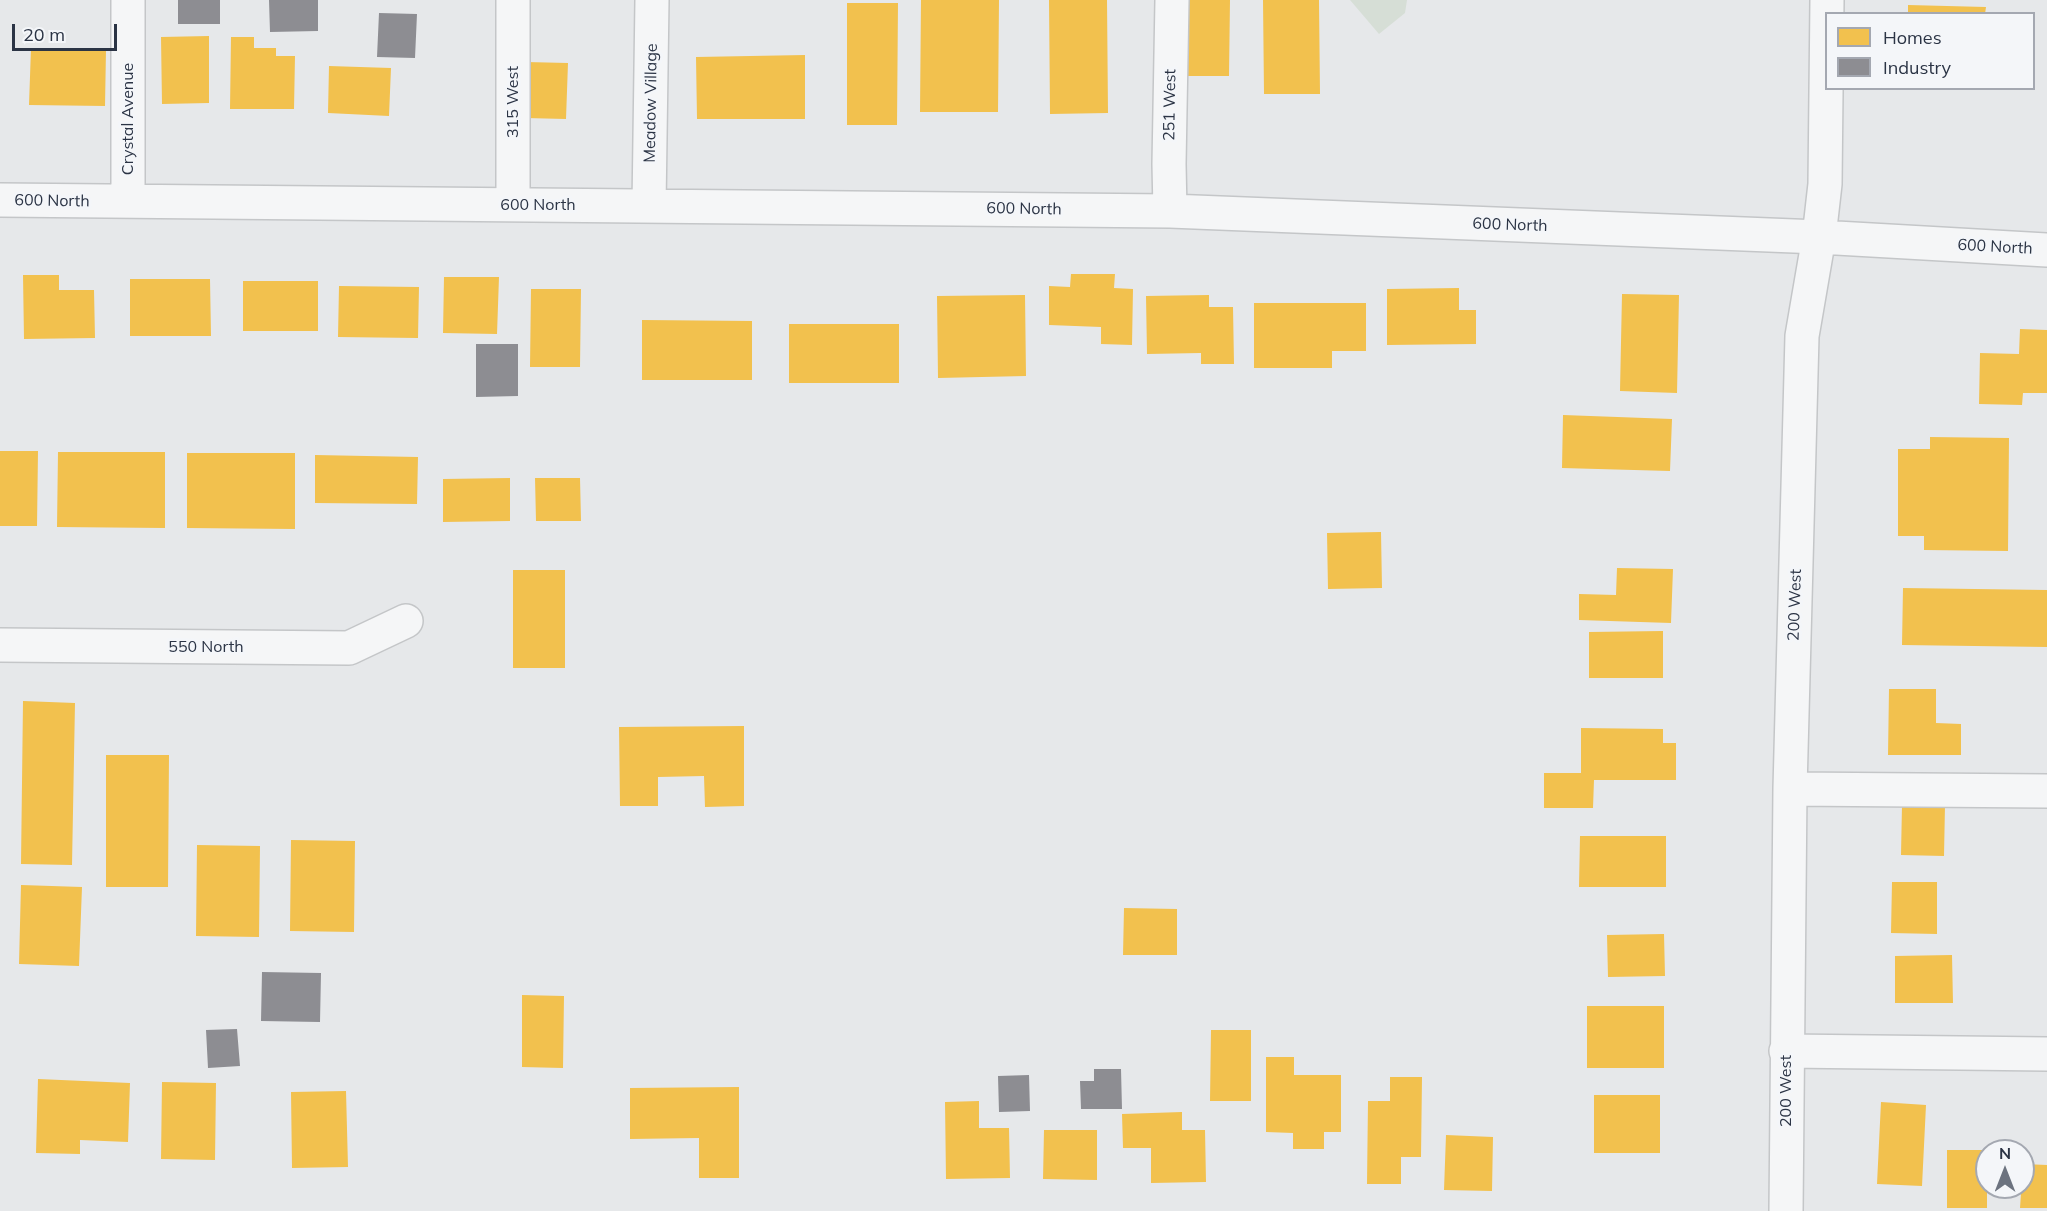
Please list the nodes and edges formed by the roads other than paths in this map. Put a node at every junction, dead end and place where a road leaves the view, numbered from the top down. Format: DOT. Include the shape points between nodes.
graph roads {
  1 [pos="128,0"];
  2 [pos="513,0"];
  3 [pos="652,0"];
  4 [pos="1172,0"];
  5 [pos="1826,90"];
  6 [pos="0,200"];
  7 [pos="128,201"];
  8 [pos="513,205"];
  9 [pos="649,206"];
  10 [pos="1170,211"];
  11 [pos="1819,237"];
  12 [pos="2047,250"];
  13 [pos="406,621"];
  14 [pos="0,645"];
  15 [pos="1790,789"];
  16 [pos="2047,790"];
  17 [pos="1786,1051"];
  18 [pos="2047,1054"];
  19 [pos="1786,1211"];
  1 -- 7 [label="street, Crystal Avenue"];
  2 -- 8 [label="street, 315 West"];
  3 -- 9 [label="street, Meadow Village"];
  4 -- 10 [label="street, 251 West"];
  5 -- 11 [label="street, 200 West" via="1825,184"];
  6 -- 7 [label="street, 600 North"];
  7 -- 8 [label="street, 600 North"];
  8 -- 9 [label="street, 600 North"];
  9 -- 10 [label="street, 600 North"];
  10 -- 11 [label="street, 600 North"];
  11 -- 12 [label="street, 600 North"];
  11 -- 15 [label="street, 200 West" via="1802,336"];
  13 -- 14 [label="street, 550 North" via="349,648"];
  15 -- 16 [label="street"];
  15 -- 17 [label="street, 200 West"];
  17 -- 18 [label="street"];
  17 -- 19 [label="street, 200 West"];
}
